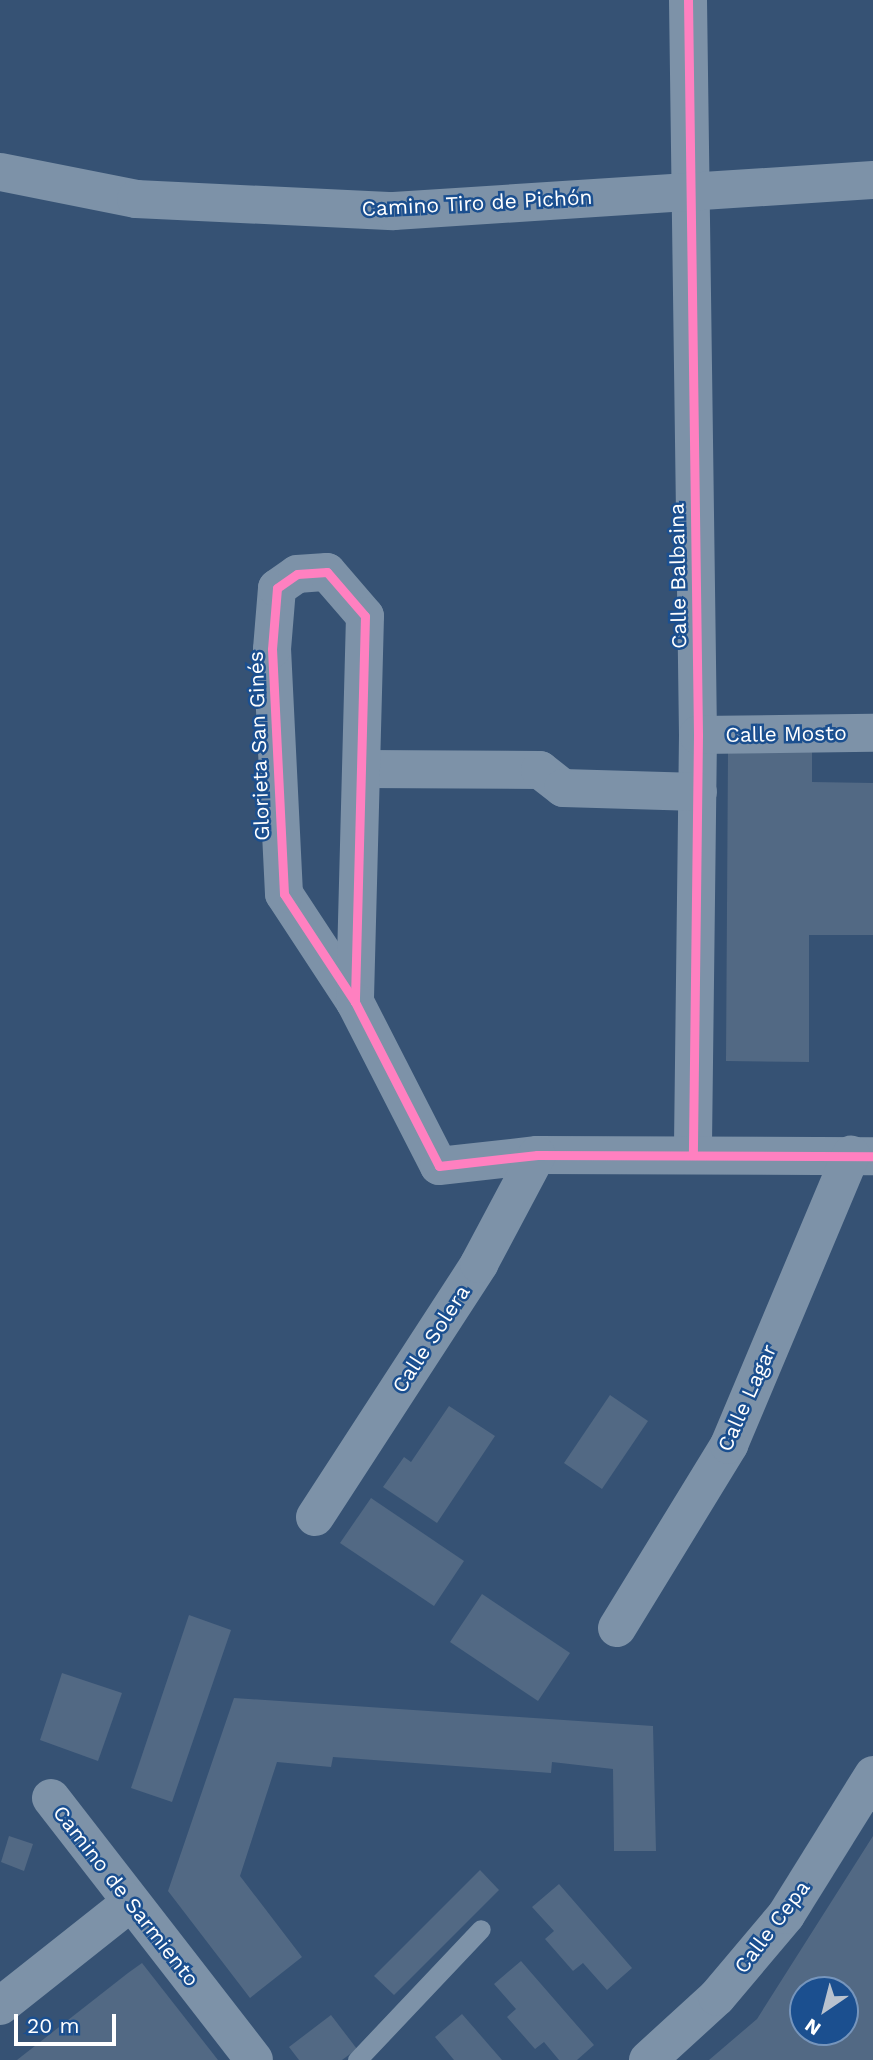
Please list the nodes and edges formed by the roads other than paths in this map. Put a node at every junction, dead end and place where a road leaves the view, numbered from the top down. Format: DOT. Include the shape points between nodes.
graph roads {
  1 [pos="688,0"];
  2 [pos="0,172"];
  3 [pos="873,180"];
  4 [pos="691,192"];
  5 [pos="873,733"];
  6 [pos="698,735"];
  7 [pos="363,769"];
  8 [pos="698,792"];
  9 [pos="355,1002"];
  10 [pos="693,1152"];
  11 [pos="537,1156"];
  12 [pos="862,1156"];
  13 [pos="316,1517"];
  14 [pos="617,1628"];
  15 [pos="873,1775"];
  16 [pos="51,1798"];
  17 [pos="131,1902"];
  18 [pos="481,1929"];
  19 [pos="0,2006"];
  20 [pos="254,2060"];
  21 [pos="356,2060"];
  22 [pos="648,2060"];
  1 -- 4 [label="street, Calle Balbaina"];
  2 -- 4 [label="street, Camino Tiro de Pichón" via="136,199 394,211"];
  3 -- 4 [label="street, Camino Tiro de Pichón"];
  4 -- 6 [label="street, Calle Balbaina"];
  5 -- 6 [label="street, Calle Mosto"];
  6 -- 8 [label="street, Calle Balbaina"];
  7 -- 8 [label="street" via="540,770 563,788"];
  7 -- 9 [label="street, Glorieta San Ginés"];
  7 -- 9 [label="street, Glorieta San Ginés" via="365,616 327,572 297,574 277,588 272,649 284,894"];
  8 -- 10 [label="street, Calle Balbaina"];
  9 -- 11 [label="street, Glorieta San Ginés" via="439,1166"];
  10 -- 11 [label="street"];
  10 -- 12 [label="street"];
  11 -- 13 [label="street, Calle Solera" via="479,1264"];
  12 -- 14 [label="street, Calle Lagar" via="729,1445"];
  15 -- 22 [label="street, Calle Cepa" via="786,1915 718,1997"];
  16 -- 17 [label="street, Camino de Sarmiento"];
  17 -- 19 [label="street"];
  17 -- 20 [label="street, Camino de Sarmiento"];
  18 -- 21 [label="lane"];
}
